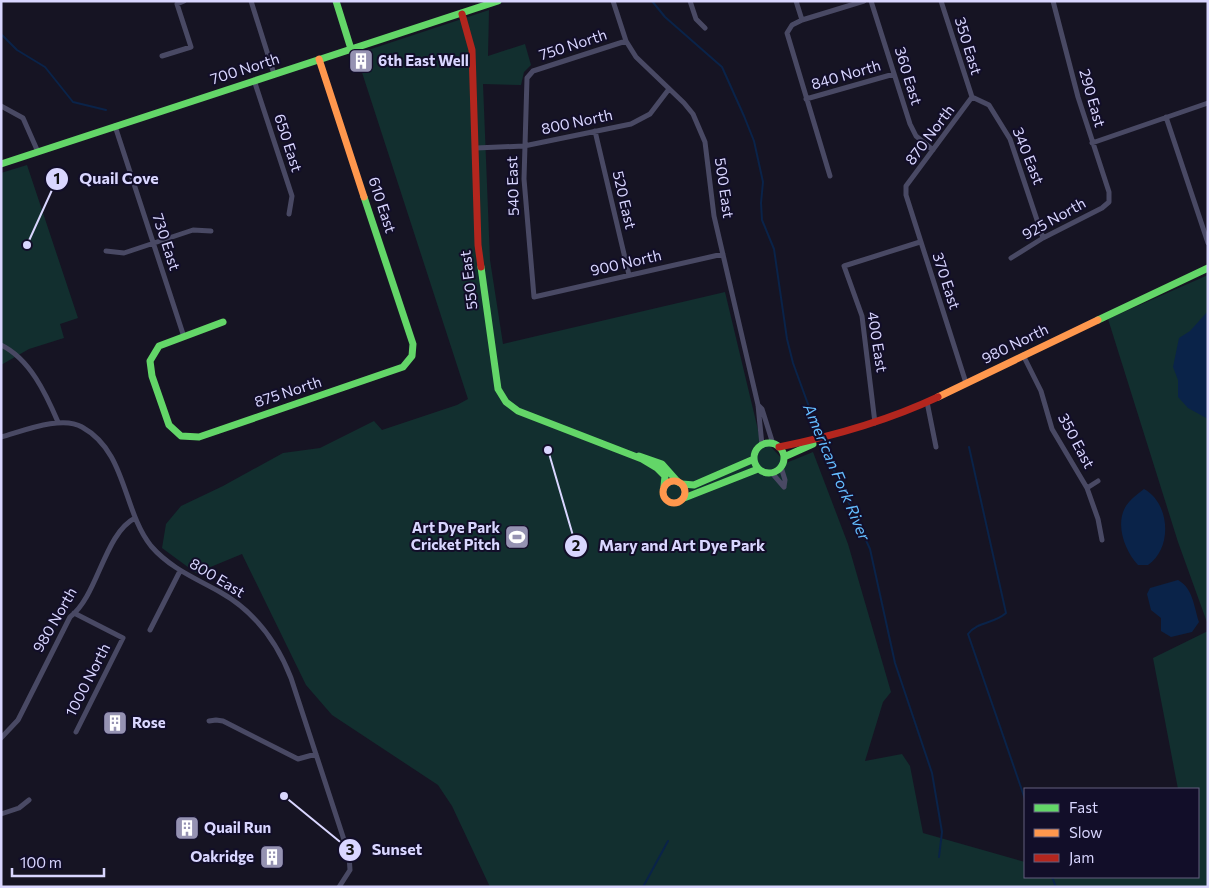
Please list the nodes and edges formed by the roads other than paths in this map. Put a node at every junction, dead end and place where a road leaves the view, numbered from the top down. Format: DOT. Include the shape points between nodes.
graph roads {
  1 [pos="184,1"];
  2 [pos="251,1"];
  3 [pos="336,1"];
  4 [pos="498,1"];
  5 [pos="613,1"];
  6 [pos="690,1"];
  7 [pos="796,1"];
  8 [pos="864,1"];
  9 [pos="871,1"];
  10 [pos="941,1"];
  11 [pos="1053,1"];
  12 [pos="462,14"];
  13 [pos="802,20"];
  14 [pos="705,28"];
  15 [pos="626,41"];
  16 [pos="351,49"];
  17 [pos="162,56"];
  18 [pos="319,59"];
  19 [pos="274,74"];
  20 [pos="529,74"];
  21 [pos="894,74"];
  22 [pos="254,80"];
  23 [pos="669,89"];
  24 [pos="972,97"];
  25 [pos="806,100"];
  26 [pos="1208,103"];
  27 [pos="1,106"];
  28 [pos="1166,117"];
  29 [pos="115,126"];
  30 [pos="595,130"];
  31 [pos="1092,143"];
  32 [pos="524,146"];
  33 [pos="476,148"];
  34 [pos="933,150"];
  35 [pos="38,152"];
  36 [pos="1,164"];
  37 [pos="830,176"];
  38 [pos="906,186"];
  39 [pos="1109,202"];
  40 [pos="289,214"];
  41 [pos="211,231"];
  42 [pos="1043,238"];
  43 [pos="920,242"];
  44 [pos="154,243"];
  45 [pos="1208,243"];
  46 [pos="106,251"];
  47 [pos="723,254"];
  48 [pos="1011,258"];
  49 [pos="1208,268"];
  50 [pos="629,275"];
  51 [pos="534,297"];
  52 [pos="223,322"];
  53 [pos="184,337"];
  54 [pos="1,345"];
  55 [pos="1023,355"];
  56 [pos="410,360"];
  57 [pos="966,383"];
  58 [pos="927,402"];
  59 [pos="758,405"];
  60 [pos="58,422"];
  61 [pos="876,423"];
  62 [pos="1,437"];
  63 [pos="810,443"];
  64 [pos="762,445"];
  65 [pos="776,446"];
  66 [pos="936,448"];
  67 [pos="634,455"];
  68 [pos="784,457"];
  69 [pos="754,459"];
  70 [pos="781,468"];
  71 [pos="758,469"];
  72 [pos="772,473"];
  73 [pos="1098,481"];
  74 [pos="680,483"];
  75 [pos="664,486"];
  76 [pos="1087,488"];
  77 [pos="684,498"];
  78 [pos="135,518"];
  79 [pos="1102,540"];
  80 [pos="180,571"];
  81 [pos="74,614"];
  82 [pos="150,630"];
  83 [pos="209,721"];
  84 [pos="76,732"];
  85 [pos="1,738"];
  86 [pos="316,754"];
  87 [pos="29,800"];
  88 [pos="1,814"];
  89 [pos="339,887"];
  1 -- 17 [label="street" via="177,4 191,47"];
  2 -- 19 [label="street"];
  3 -- 16 [label="street"];
  4 -- 12 [label="street, 700 North"];
  5 -- 15 [label="street, 500 East"];
  6 -- 14 [label="street" via="696,19"];
  7 -- 13 [label="street"];
  8 -- 13 [label="street"];
  9 -- 21 [label="street, 360 East"];
  10 -- 24 [label="street, 350 East"];
  11 -- 31 [label="street, 290 East"];
  12 -- 16 [label="street, 700 North"];
  12 -- 33 [label="street, 550 East" via="472,50"];
  13 -- 25 [label="street" via="788,28 787,38"];
  15 -- 20 [label="street, 750 North"];
  15 -- 23 [label="street, 500 East" via="636,57"];
  16 -- 18 [label="street, 700 North"];
  18 -- 19 [label="street, 700 North"];
  18 -- 56 [label="street, 610 East" via="413,344"];
  19 -- 22 [label="street, 700 North"];
  20 -- 32 [label="street, 540 East"];
  21 -- 25 [label="street, 840 North"];
  21 -- 34 [label="street, 360 East" via="912,131"];
  22 -- 29 [label="street, 700 North"];
  22 -- 40 [label="street, 650 East" via="292,196"];
  23 -- 30 [label="street, 800 North" via="650,114 641,120"];
  23 -- 47 [label="street, 500 East" via="693,114 705,142 714,216"];
  24 -- 34 [label="street, 870 North"];
  24 -- 42 [label="street, 340 East" via="989,105 1012,144"];
  25 -- 37 [label="street"];
  26 -- 28 [label="street"];
  27 -- 35 [label="street" via="23,118"];
  28 -- 31 [label="street"];
  28 -- 45 [label="street"];
  29 -- 35 [label="street, 700 North"];
  29 -- 44 [label="street, 730 East"];
  30 -- 32 [label="street, 800 North"];
  30 -- 50 [label="street, 520 East"];
  31 -- 39 [label="street, 290 East" via="1109,192"];
  32 -- 33 [label="street, 800 North"];
  32 -- 51 [label="street, 540 East"];
  33 -- 67 [label="street, 550 East" via="480,261 495,379 500,394 510,406 527,415"];
  34 -- 38 [label="street, 870 North"];
  35 -- 36 [label="street, 700 North"];
  38 -- 43 [label="street, 370 East"];
  39 -- 42 [label="street, 925 North"];
  41 -- 44 [label="street" via="194,230"];
  42 -- 48 [label="street, 925 North"];
  43 -- 57 [label="street, 370 East"];
  43 -- 61 [label="street, 400 East" via="844,266 862,316"];
  44 -- 46 [label="street" via="124,253"];
  44 -- 53 [label="street, 730 East"];
  47 -- 50 [label="street, 900 North"];
  47 -- 59 [label="street, 500 East"];
  49 -- 55 [label="street, 980 North"];
  50 -- 51 [label="street, 900 North"];
  52 -- 53 [label="street"];
  53 -- 56 [label="street, 875 North" via="159,346 150,361 169,425 185,437 199,437 400,370"];
  54 -- 60 [label="street" via="25,363 50,401"];
  55 -- 57 [label="street, 980 North"];
  55 -- 76 [label="street, 350 East" via="1038,384 1054,433"];
  57 -- 58 [label="street, 980 North"];
  58 -- 61 [label="street, 980 North"];
  58 -- 66 [label="street"];
  59 -- 64 [label="street, 500 East"];
  59 -- 65 [label="street, 500 East"];
  60 -- 62 [label="street"];
  60 -- 78 [label="street, 800 East" via="85,429 113,459"];
  61 -- 63 [label="street, 980 North"];
  63 -- 65 [label="street, 980 North"];
  63 -- 68 [label="street, 980 North"];
  64 -- 65 [label="street"];
  64 -- 69 [label="street"];
  65 -- 68 [label="street"];
  67 -- 74 [label="street, 550 East" via="664,463"];
  67 -- 75 [label="street, 550 East" via="661,469 665,476"];
  68 -- 70 [label="street"];
  69 -- 71 [label="street"];
  69 -- 74 [label="street" via="697,484"];
  70 -- 72 [label="street"];
  70 -- 72 [label="street" via="784,486"];
  71 -- 72 [label="street"];
  71 -- 77 [label="street"];
  73 -- 76 [label="street"];
  74 -- 75 [label="street" via="670,482"];
  74 -- 77 [label="street" via="686,492"];
  75 -- 77 [label="street" via="663,495 670,503 678,503"];
  76 -- 79 [label="street, 350 East"];
  78 -- 80 [label="street, 800 East" via="152,547"];
  78 -- 81 [label="street, 980 North" via="122,528"];
  80 -- 82 [label="street"];
  80 -- 86 [label="street, 800 East" via="232,600 267,634 288,672"];
  81 -- 84 [label="street, 1000 North" via="123,638"];
  81 -- 85 [label="street, 980 North" via="18,720"];
  83 -- 86 [label="street" via="223,721 298,759"];
  86 -- 89 [label="street, 800 East" via="350,854 350,870"];
  87 -- 88 [label="street" via="19,808"];
}
